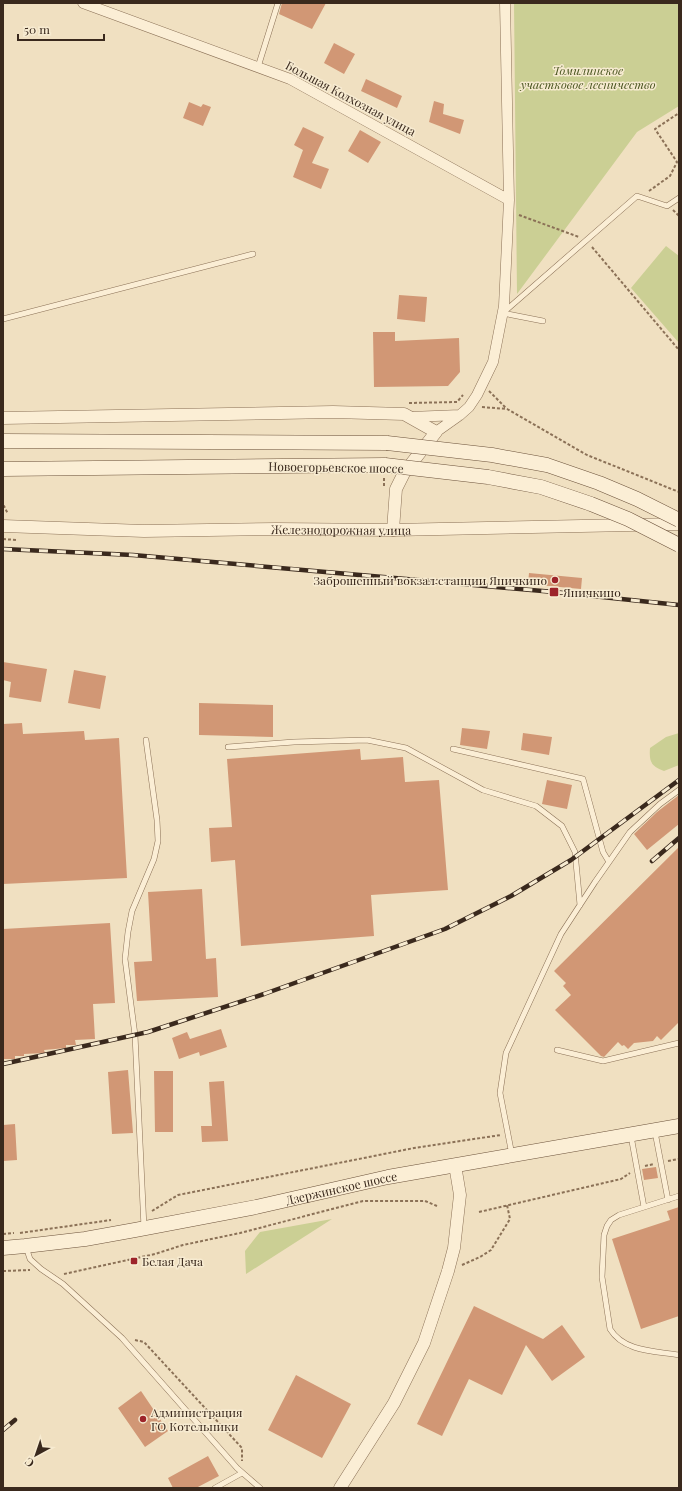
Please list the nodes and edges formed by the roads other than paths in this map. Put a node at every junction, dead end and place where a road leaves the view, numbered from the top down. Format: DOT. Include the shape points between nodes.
graph roads {
  1 [pos="83,3"];
  2 [pos="278,3"];
  3 [pos="505,3"];
  4 [pos="258,67"];
  5 [pos="679,198"];
  6 [pos="509,200"];
  7 [pos="253,254"];
  8 [pos="502,313"];
  9 [pos="3,319"];
  10 [pos="543,321"];
  11 [pos="460,415"];
  12 [pos="410,417"];
  13 [pos="3,418"];
  14 [pos="436,432"];
  15 [pos="3,441"];
  16 [pos="6,470"];
  17 [pos="679,520"];
  18 [pos="3,522"];
  19 [pos="679,524"];
  20 [pos="9,526"];
  21 [pos="393,530"];
  22 [pos="679,545"];
  23 [pos="146,740"];
  24 [pos="228,748"];
  25 [pos="453,748"];
  26 [pos="679,790"];
  27 [pos="609,862"];
  28 [pos="580,905"];
  29 [pos="679,1043"];
  30 [pos="557,1050"];
  31 [pos="679,1126"];
  32 [pos="654,1131"];
  33 [pos="630,1135"];
  34 [pos="512,1156"];
  35 [pos="455,1166"];
  36 [pos="679,1196"];
  37 [pos="668,1200"];
  38 [pos="644,1207"];
  39 [pos="143,1222"];
  40 [pos="25,1246"];
  41 [pos="3,1248"];
  42 [pos="679,1355"];
  43 [pos="242,1473"];
  44 [pos="215,1488"];
  45 [pos="260,1488"];
  46 [pos="340,1488"];
  1 -- 4 [label="street, Большая Колхозная улица"];
  2 -- 4 [label="lane"];
  3 -- 6 [label="street"];
  4 -- 6 [label="street, Большая Колхозная улица" via="290,79"];
  5 -- 8 [label="lane" via="667,206 637,196"];
  6 -- 8 [label="street"];
  7 -- 9 [label="lane"];
  8 -- 10 [label="lane"];
  8 -- 11 [label="street" via="493,362 469,407"];
  11 -- 12 [label="street"];
  11 -- 14 [label="street"];
  12 -- 13 [label="street" via="404,414 333,412"];
  12 -- 14 [label="street"];
  14 -- 21 [label="street" via="404,473 396,489"];
  15 -- 17 [label="main road, Новоегорьевское шоссе, bridge" via="387,443 492,455 547,466 598,483"];
  16 -- 22 [label="main road, Новоегорьевское шоссе, bridge" via="385,466 488,477 541,487 591,504 628,519"];
  18 -- 20 [label="street, Железнодорожная улица"];
  19 -- 21 [label="street, Железнодорожная улица"];
  20 -- 21 [label="street, Железнодорожная улица" via="144,531"];
  23 -- 39 [label="lane" via="158,841 154,859 132,911 125,959 135,1035"];
  24 -- 28 [label="lane" via="294,742 367,740 406,748 483,790 536,806 562,826 575,852"];
  25 -- 27 [label="lane" via="583,779 603,852"];
  26 -- 27 [label="lane" via="630,832"];
  27 -- 28 [label="lane"];
  28 -- 34 [label="lane" via="561,934 506,1053 500,1092"];
  29 -- 30 [label="lane" via="603,1061"];
  31 -- 32 [label="main road, Дзержинское шоссе"];
  32 -- 33 [label="main road, Дзержинское шоссе"];
  32 -- 37 [label="lane"];
  33 -- 34 [label="main road, Дзержинское шоссе"];
  33 -- 38 [label="lane"];
  34 -- 35 [label="main road, Дзержинское шоссе"];
  35 -- 39 [label="main road, Дзержинское шоссе" via="256,1207"];
  35 -- 46 [label="street" via="460,1195 454,1248 424,1343 394,1403"];
  36 -- 37 [label="lane"];
  37 -- 38 [label="lane"];
  38 -- 42 [label="lane" via="611,1220 604,1235 602,1277 610,1328 614,1336 628,1346"];
  39 -- 40 [label="main road, Дзержинское шоссе" via="85,1239"];
  40 -- 41 [label="main road, Дзержинское шоссе"];
  40 -- 43 [label="lane" via="30,1259 63,1284 122,1338"];
  43 -- 44 [label="lane"];
  43 -- 45 [label="lane"];
}
